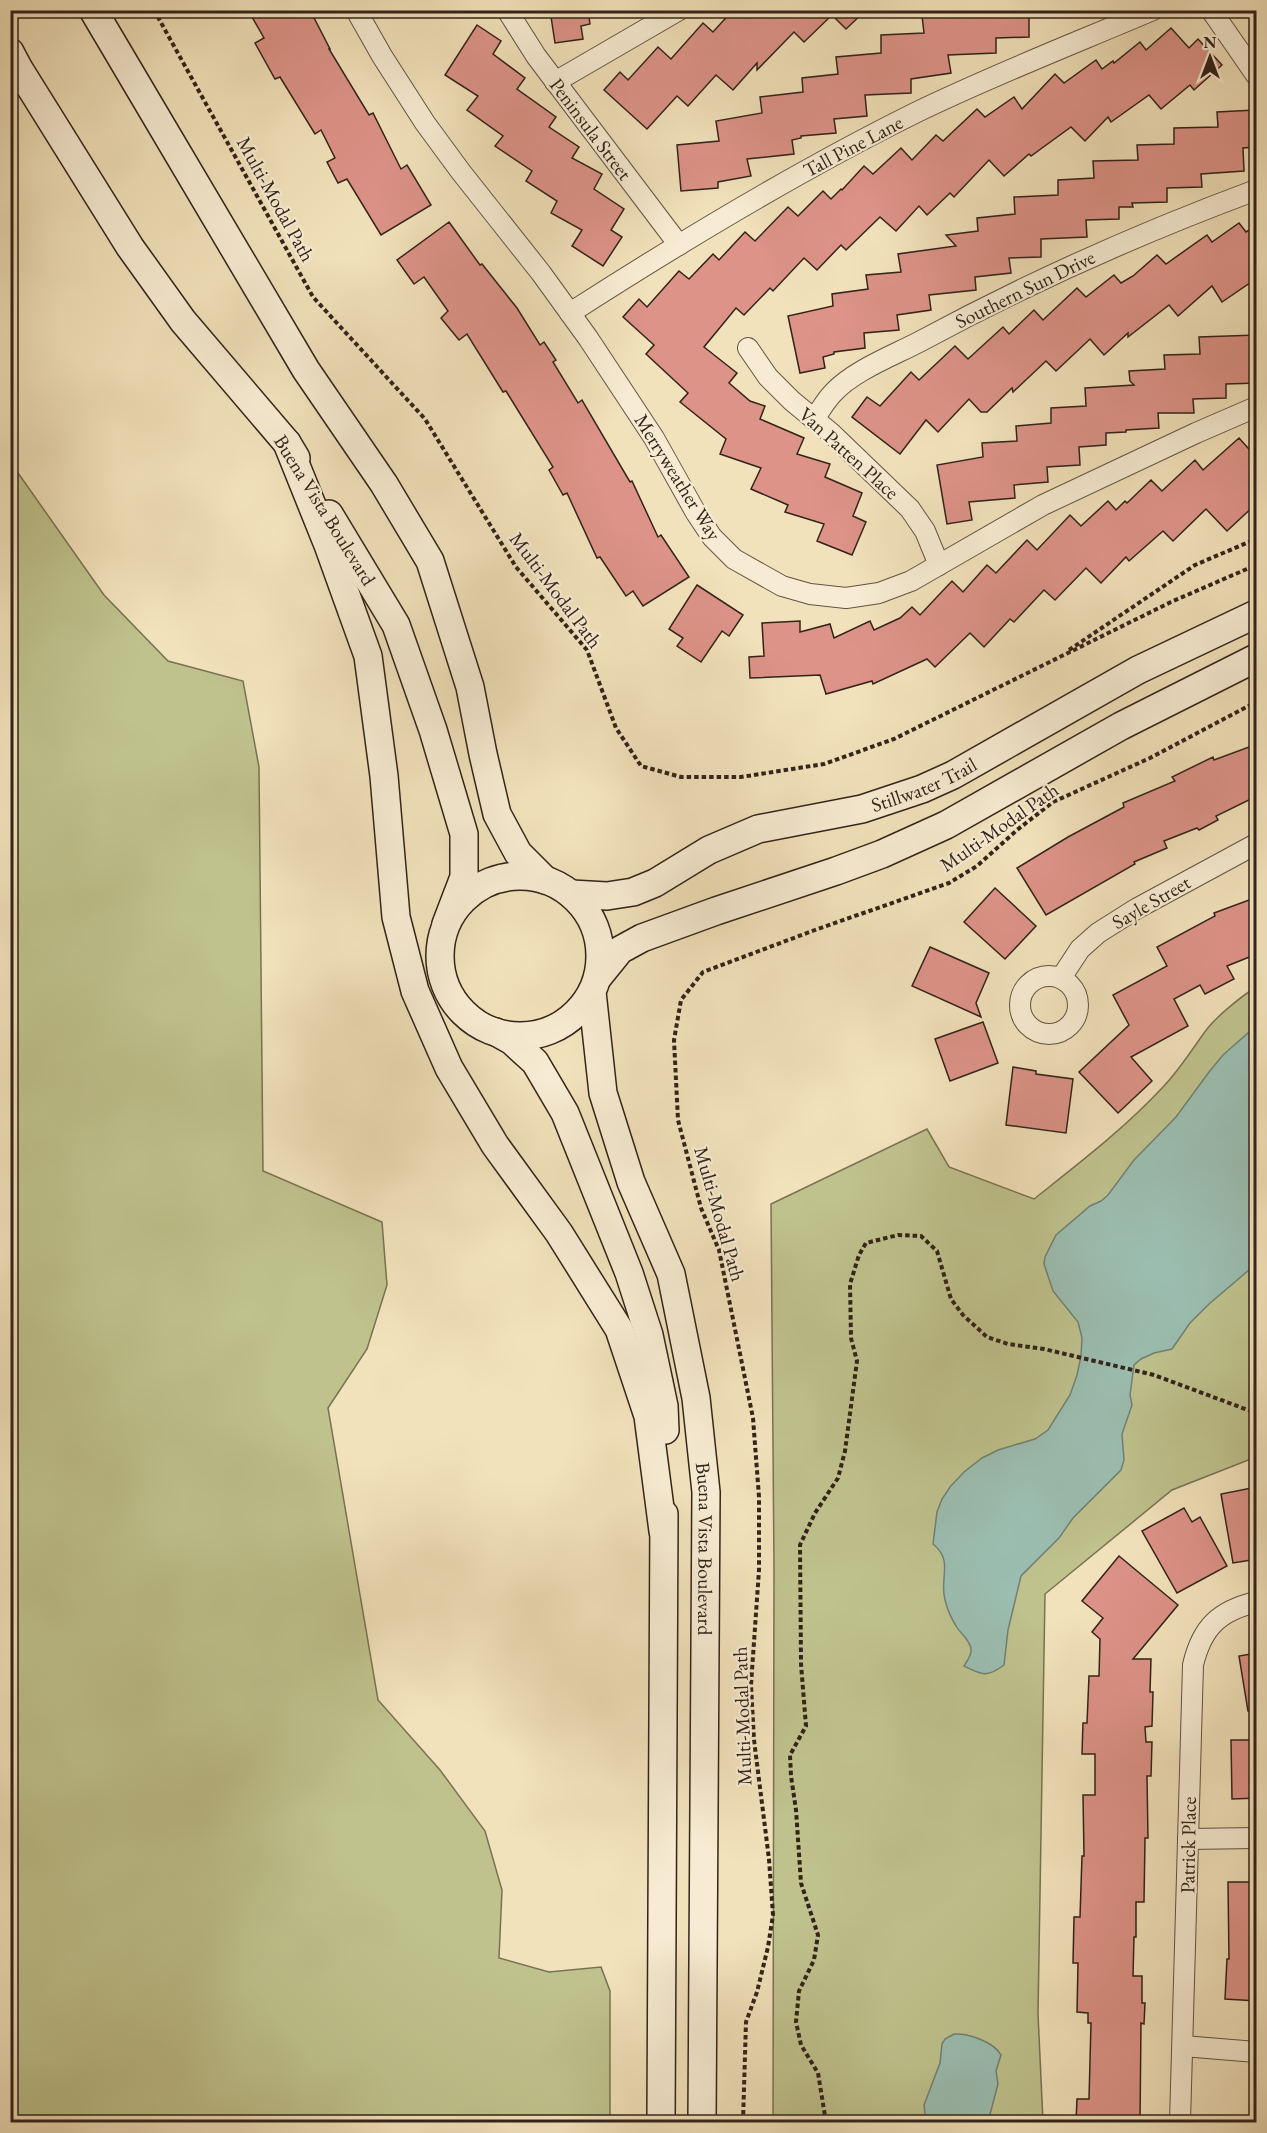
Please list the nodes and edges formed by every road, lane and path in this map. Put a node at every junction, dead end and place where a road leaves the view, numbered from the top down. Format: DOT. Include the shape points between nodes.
graph roads {
  1 [pos="93,10"];
  2 [pos="154,10"];
  3 [pos="356,10"];
  4 [pos="507,10"];
  5 [pos="679,10"];
  6 [pos="1153,10"];
  7 [pos="1211,10"];
  8 [pos="13,59"];
  9 [pos="1255,70"];
  10 [pos="555,82"];
  11 [pos="1257,190"];
  12 [pos="679,245"];
  13 [pos="570,313"];
  14 [pos="748,348"];
  15 [pos="1257,407"];
  16 [pos="814,419"];
  17 [pos="287,443"];
  18 [pos="1257,539"];
  19 [pos="939,565"];
  20 [pos="1257,565"];
  21 [pos="1257,614"];
  22 [pos="1059,657"];
  23 [pos="1257,658"];
  24 [pos="1257,702"];
  25 [pos="1257,844"];
  26 [pos="545,880"];
  27 [pos="572,894"];
  28 [pos="446,924"];
  29 [pos="1061,978"];
  30 [pos="596,984"];
  31 [pos="496,1032"];
  32 [pos="1257,1413"];
  33 [pos="663,1531"];
  34 [pos="1257,1602"];
  35 [pos="1257,1838"];
  36 [pos="1188,1839"];
  37 [pos="1183,2046"];
  38 [pos="1257,2052"];
  39 [pos="661,2122"];
  40 [pos="702,2122"];
  41 [pos="743,2122"];
  42 [pos="826,2122"];
  43 [pos="1180,2122"];
  1 -- 26 [label="main road, Buena Vista Boulevard" via="306,370 384,484 430,561 470,687 497,814 518,853"];
  2 -- 22 [label="path, Multi-Modal Path" via="313,297 425,418 516,567 587,650 616,728 641,765 681,777 741,777 824,764 894,739"];
  3 -- 13 [label="street, Merryweather Way" via="425,123"];
  4 -- 10 [label="street, Peninsula Street"];
  5 -- 10 [label="street"];
  6 -- 12 [label="street, Tall Pine Lane" via="916,113 840,151"];
  7 -- 9 [label="street"];
  8 -- 17 [label="main road, Buena Vista Boulevard" via="130,247 183,321"];
  10 -- 12 [label="street, Peninsula Street"];
  11 -- 16 [label="street, Southern Sun Drive" via="1096,254 935,333 853,377 833,393"];
  12 -- 13 [label="street, Tall Pine Lane"];
  13 -- 19 [label="street, Merryweather Way" via="654,438 712,537 734,559 782,586 846,598 879,593"];
  14 -- 16 [label="street, Van Patten Place" via="768,377"];
  15 -- 19 [label="street, Merryweather Way" via="1043,505"];
  16 -- 19 [label="street, Van Patten Place" via="910,509 925,531"];
  17 -- 28 [label="main road, Buena Vista Boulevard" via="396,625 433,730 464,834 464,878"];
  17 -- 33 [label="main road" via="368,656 384,776 396,917 415,991 449,1068 489,1135 559,1233 619,1329 648,1416"];
  18 -- 22 [label="path, Multi-Modal Path" via="1195,566"];
  20 -- 22 [label="path, Multi-Modal Path"];
  21 -- 27 [label="main road, Stillwater Trail" via="1138,670 922,789 862,809 758,829 709,850 633,892 607,896"];
  23 -- 30 [label="main road" via="1130,721 946,825 882,854 642,938 620,950"];
  24 -- 41 [label="path, Multi-Modal Path" via="1150,758 1053,802 977,866 949,883 703,972 681,1000 674,1040 678,1120 701,1208 719,1250 753,1418 759,1497 759,1570 751,1685 753,1740 773,1915 757,1992 746,2022"];
  25 -- 29 [label="street, Sayle Street" via="1098,933 1080,950"];
  26 -- 27 [label="main road, Buena Vista Boulevard"];
  26 -- 28 [label="main road, Buena Vista Boulevard" via="522,876 499,879 477,889 459,904"];
  27 -- 30 [label="main road, Buena Vista Boulevard" via="588,913 598,935 601,958"];
  28 -- 31 [label="main road, Buena Vista Boulevard" via="440,948 441,972 450,996 465,1015"];
  30 -- 31 [label="main road, Buena Vista Boulevard" via="578,1012 558,1027 535,1035"];
  30 -- 40 [label="main road, Buena Vista Boulevard" via="603,1093 631,1182 671,1274 696,1398 706,1492"];
  31 -- 33 [label="main road, Buena Vista Boulevard" via="535,1062 565,1113 629,1273 649,1335 664,1406 667,1482"];
  32 -- 42 [label="path" via="1154,1375 987,1337 951,1299 937,1251 921,1236 898,1235 866,1243 850,1284 851,1338 857,1361 845,1451 838,1478 800,1545 806,1726 790,1755 801,1883 818,1935 814,1960 799,1991 796,2022 801,2046 818,2073"];
  33 -- 39 [label="main road, Buena Vista Boulevard"];
  34 -- 36 [label="street, Patrick Place" via="1225,1613 1197,1645 1193,1665"];
  35 -- 36 [label="street"];
  36 -- 37 [label="street, Patrick Place"];
  37 -- 38 [label="street"];
  37 -- 43 [label="street, Patrick Place"];
}
